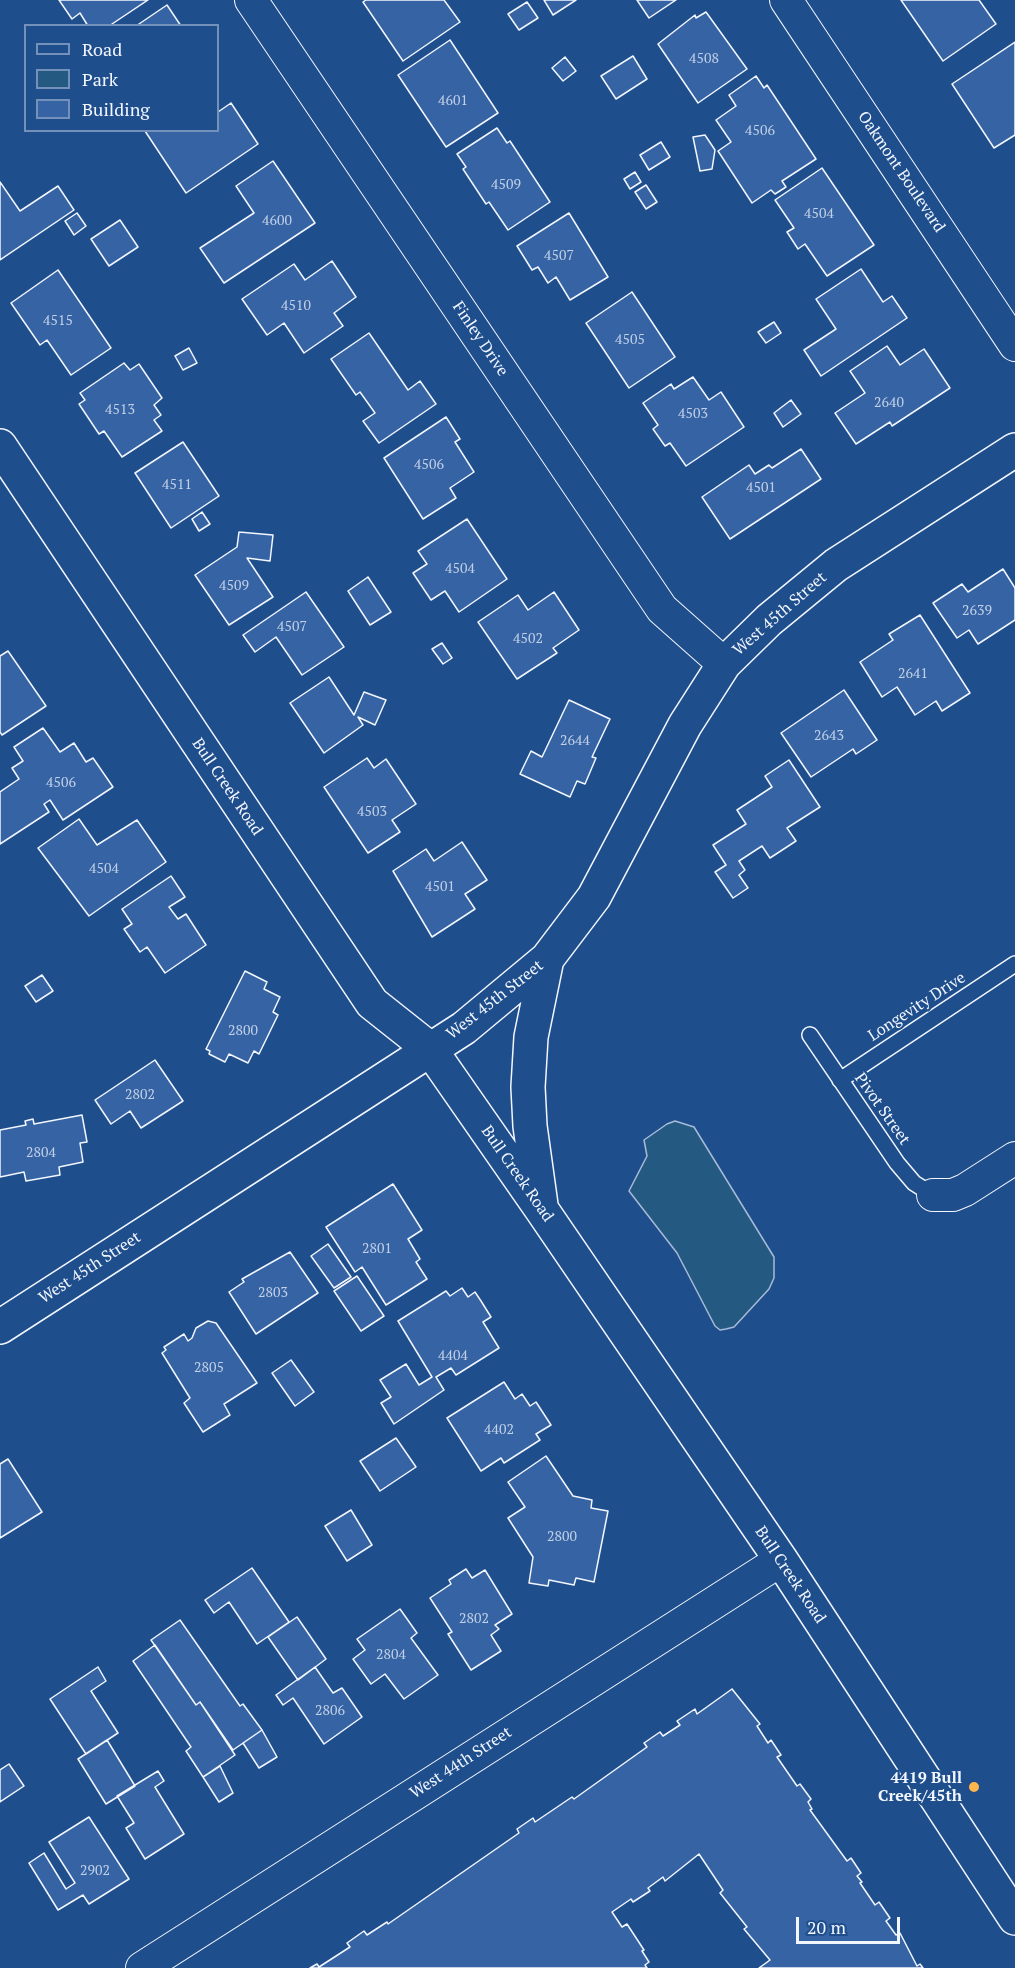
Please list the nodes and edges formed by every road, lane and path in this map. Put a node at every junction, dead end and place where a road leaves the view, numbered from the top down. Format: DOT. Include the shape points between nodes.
graph roads {
  1 [pos="251,0"];
  2 [pos="786,0"];
  3 [pos="1015,345"];
  4 [pos="0,446"];
  5 [pos="1015,450"];
  6 [pos="724,664"];
  7 [pos="547,959"];
  8 [pos="1015,964"];
  9 [pos="810,1035"];
  10 [pos="430,1049"];
  11 [pos="840,1080"];
  12 [pos="1015,1158"];
  13 [pos="933,1195"];
  14 [pos="542,1210"];
  15 [pos="4,1316"];
  16 [pos="781,1560"];
  17 [pos="1015,1918"];
  18 [pos="142,1968"];
  1 -- 6 [label="street, Finley Drive" via="662,609"];
  2 -- 3 [label="street, Oakmont Boulevard"];
  4 -- 10 [label="street, Bull Creek Road" via="372,1004"];
  5 -- 6 [label="street, West 45th Street" via="836,565 769,620"];
  6 -- 7 [label="street, West 45th Street" via="685,725 594,897"];
  7 -- 10 [label="street, West 45th Street" via="464,1028"];
  7 -- 14 [label="street" via="531,1037 528,1087"];
  8 -- 11 [label="lane, Longevity Drive"];
  9 -- 11 [label="lane, Pivot Street"];
  10 -- 14 [label="street, Bull Creek Road"];
  10 -- 15 [label="street, West 45th Street"];
  11 -- 13 [label="lane, Pivot Street" via="897,1163 914,1184"];
  12 -- 13 [label="street" via="965,1190 953,1195"];
  14 -- 16 [label="street, Bull Creek Road"];
  16 -- 17 [label="street, Bull Creek Road"];
  16 -- 18 [label="street, West 44th Street"];
}
